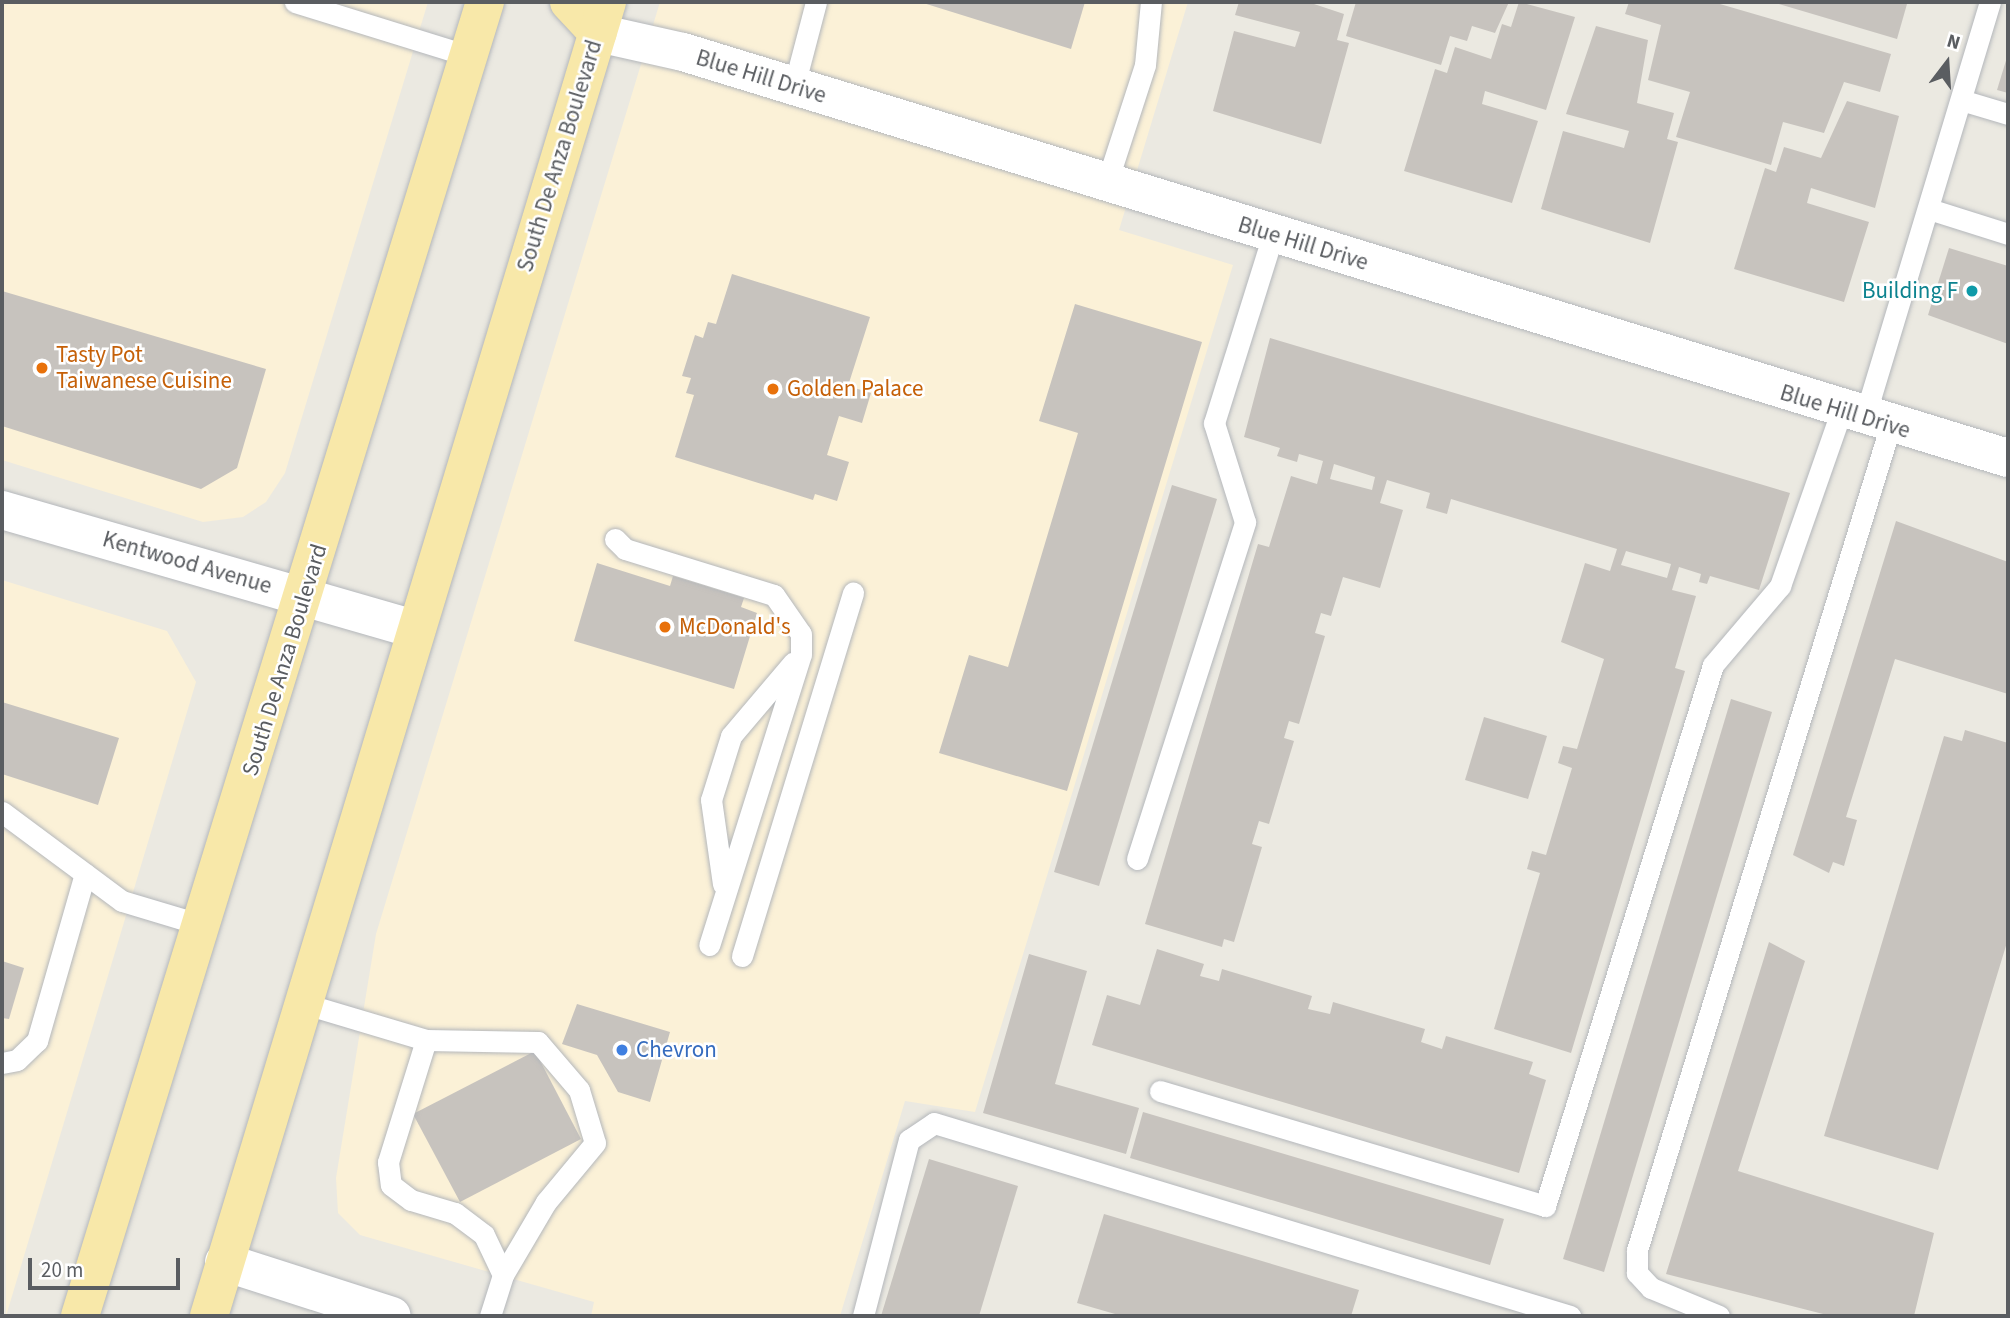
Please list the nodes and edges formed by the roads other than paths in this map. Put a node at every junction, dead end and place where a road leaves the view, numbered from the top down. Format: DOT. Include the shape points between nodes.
graph roads {
  1 [pos="295,2"];
  2 [pos="485,2"];
  3 [pos="569,2"];
  4 [pos="816,2"];
  5 [pos="1151,2"];
  6 [pos="1990,2"];
  7 [pos="602,17"];
  8 [pos="470,56"];
  9 [pos="794,86"];
  10 [pos="1961,100"];
  11 [pos="2008,114"];
  12 [pos="1106,185"];
  13 [pos="1929,209"];
  14 [pos="2008,234"];
  15 [pos="1273,235"];
  16 [pos="1865,419"];
  17 [pos="2008,458"];
  18 [pos="2,510"];
  19 [pos="615,540"];
  20 [pos="853,593"];
  21 [pos="305,597"];
  22 [pos="412,629"];
  23 [pos="801,654"];
  24 [pos="2,812"];
  25 [pos="1137,859"];
  26 [pos="85,874"];
  27 [pos="722,904"];
  28 [pos="202,925"];
  29 [pos="709,946"];
  30 [pos="742,956"];
  31 [pos="302,1003"];
  32 [pos="426,1041"];
  33 [pos="2,1063"];
  34 [pos="1160,1091"];
  35 [pos="224,1262"];
  36 [pos="503,1275"];
  37 [pos="380,1315"];
  38 [pos="80,1316"];
  39 [pos="209,1316"];
  40 [pos="490,1316"];
  41 [pos="863,1316"];
  42 [pos="1570,1316"];
  43 [pos="1719,1316"];
  1 -- 8 [label="lane"];
  2 -- 8 [label="main road, South De Anza Boulevard"];
  3 -- 7 [label="main road"];
  4 -- 9 [label="lane"];
  5 -- 12 [label="lane" via="1145,65"];
  6 -- 10 [label="lane"];
  7 -- 9 [label="street, Blue Hill Drive"];
  7 -- 22 [label="main road, South De Anza Boulevard"];
  8 -- 21 [label="main road, South De Anza Boulevard"];
  9 -- 12 [label="street, Blue Hill Drive"];
  10 -- 11 [label="lane"];
  10 -- 13 [label="lane"];
  12 -- 15 [label="street, Blue Hill Drive"];
  13 -- 14 [label="lane"];
  13 -- 16 [label="lane"];
  15 -- 16 [label="street, Blue Hill Drive"];
  15 -- 25 [label="lane" via="1214,423 1245,522"];
  16 -- 17 [label="street, Blue Hill Drive"];
  16 -- 34 [label="lane" via="1780,586 1713,665 1545,1206"];
  16 -- 43 [label="lane" via="1637,1250 1637,1273 1651,1288"];
  18 -- 21 [label="street, Kentwood Avenue"];
  19 -- 23 [label="lane" via="625,549 774,595 794,617"];
  20 -- 30 [label="lane"];
  21 -- 22 [label="street, Kentwood Avenue"];
  21 -- 28 [label="main road, South De Anza Boulevard"];
  22 -- 31 [label="main road, South De Anza Boulevard"];
  23 -- 27 [label="lane"];
  23 -- 27 [label="lane" via="731,736 711,800"];
  24 -- 26 [label="lane"];
  26 -- 28 [label="lane" via="122,901"];
  26 -- 33 [label="lane" via="37,1041 18,1060"];
  27 -- 29 [label="lane"];
  28 -- 38 [label="main road, South De Anza Boulevard"];
  31 -- 32 [label="lane"];
  31 -- 35 [label="main road, South De Anza Boulevard"];
  32 -- 36 [label="lane" via="388,1162 391,1185 411,1200 455,1213 484,1235"];
  32 -- 36 [label="lane" via="538,1042 579,1090 595,1143 546,1202"];
  35 -- 37 [label="street"];
  35 -- 39 [label="main road, South De Anza Boulevard"];
  36 -- 40 [label="lane"];
  41 -- 42 [label="lane" via="909,1140 934,1123"];
}
